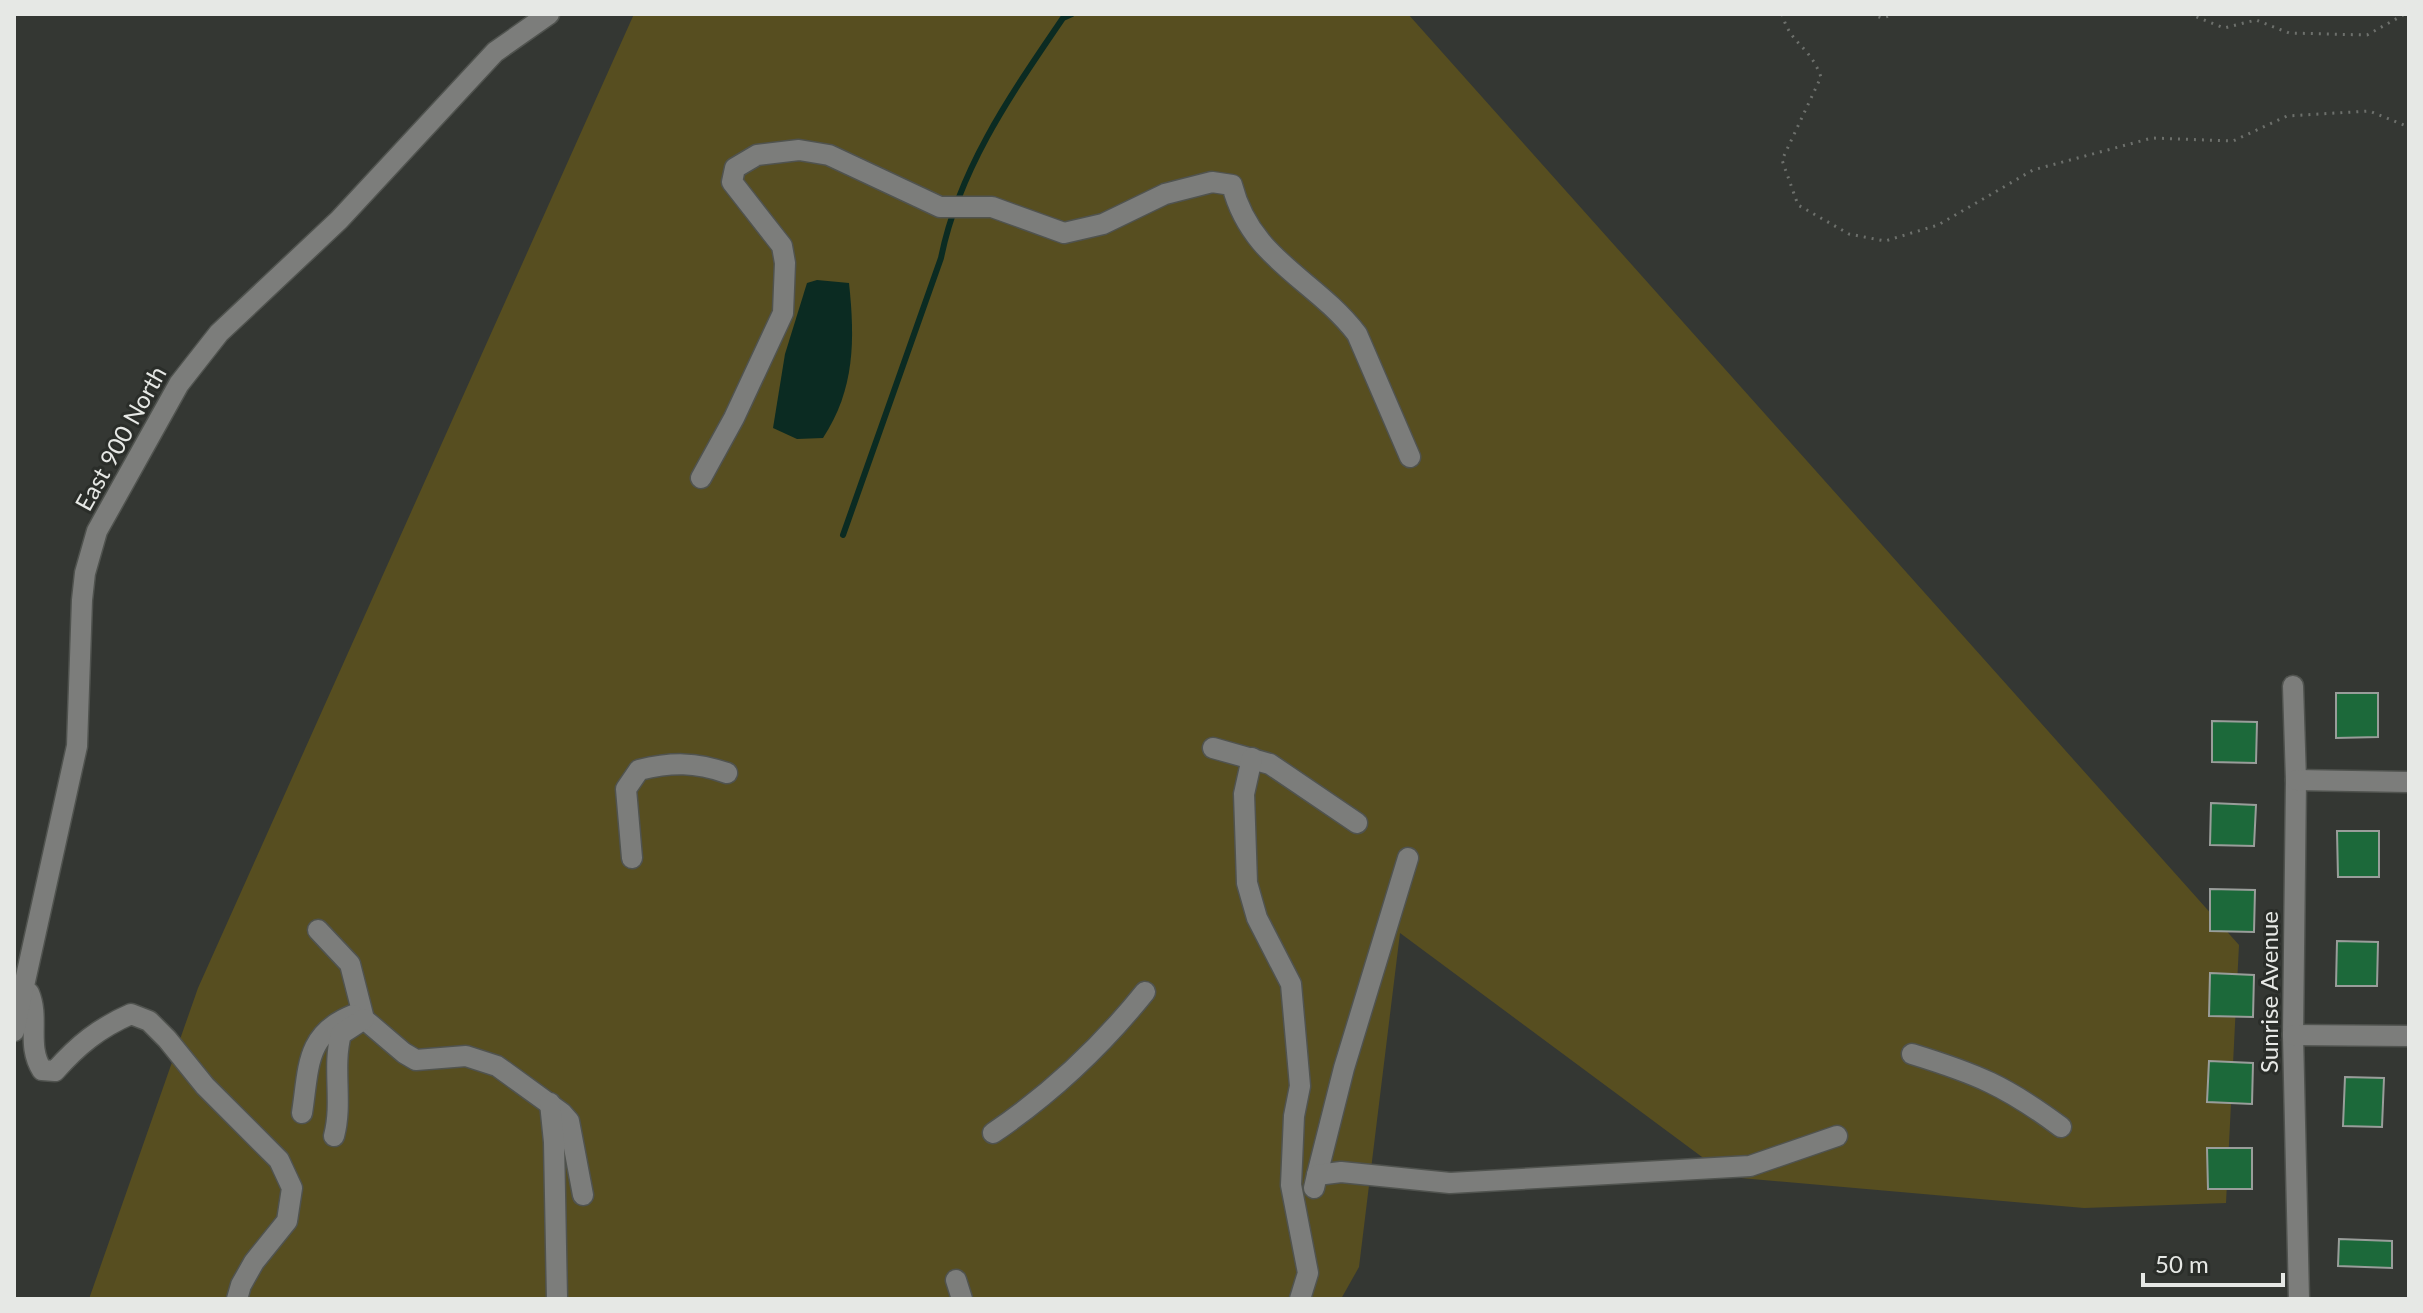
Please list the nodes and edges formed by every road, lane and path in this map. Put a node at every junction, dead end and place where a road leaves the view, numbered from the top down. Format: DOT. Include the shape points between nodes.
graph roads {
  1 [pos="549,14"];
  2 [pos="1782,14"];
  3 [pos="1871,14"];
  4 [pos="1896,14"];
  5 [pos="2189,14"];
  6 [pos="2405,14"];
  7 [pos="2409,127"];
  8 [pos="1410,457"];
  9 [pos="701,478"];
  10 [pos="2293,686"];
  11 [pos="1213,748"];
  12 [pos="1252,758"];
  13 [pos="727,773"];
  14 [pos="2296,780"];
  15 [pos="2409,782"];
  16 [pos="1357,823"];
  17 [pos="632,858"];
  18 [pos="1408,858"];
  19 [pos="318,930"];
  20 [pos="18,989"];
  21 [pos="1145,992"];
  22 [pos="363,1016"];
  23 [pos="14,1031"];
  24 [pos="2293,1035"];
  25 [pos="2409,1036"];
  26 [pos="1912,1054"];
  27 [pos="550,1103"];
  28 [pos="302,1113"];
  29 [pos="2061,1127"];
  30 [pos="993,1133"];
  31 [pos="334,1136"];
  32 [pos="1837,1136"];
  33 [pos="583,1195"];
  34 [pos="237,1299"];
  35 [pos="557,1299"];
  36 [pos="1300,1299"];
  37 [pos="2299,1299"];
  1 -- 20 [label="street, East 900 North" via="474,72 339,220 211,342 179,384 97,531 82,600 77,746"];
  2 -- 7 [label="path" via="1787,34 1813,54 1821,77 1782,160 1798,205 1849,234 1873,239 1885,241 1938,225 2033,170 2152,138 2233,141 2287,116 2369,111"];
  3 -- 4 [label="path"];
  5 -- 6 [label="path" via="2224,28 2256,20 2289,33 2367,35"];
  8 -- 9 [label="street" via="1357,334 1258,243 1232,185 1212,182 1165,194 1103,224 1064,233 992,207 940,207 829,155 799,150 757,155 735,168 732,182 782,246 783,313"];
  10 -- 14 [label="street, Sunrise Avenue"];
  11 -- 12 [label="street"];
  12 -- 16 [label="street" via="1270,764"];
  12 -- 36 [label="street" via="1244,794 1247,883 1257,918 1291,984 1300,1086 1291,1185 1308,1273"];
  13 -- 17 [label="street" via="698,763 639,770 626,789"];
  14 -- 15 [label="street"];
  14 -- 24 [label="street, Sunrise Avenue"];
  18 -- 32 [label="street" via="1344,1068 1316,1182 1341,1172 1450,1183 1750,1166"];
  19 -- 22 [label="street" via="350,964"];
  20 -- 23 [label="street, East 900 North"];
  20 -- 34 [label="street" via="29,993 33,1003 32,1056 42,1070 55,1071 83,1040 131,1014 149,1021 279,1160 292,1188 287,1221 254,1262"];
  21 -- 30 [label="street" via="1087,1060"];
  22 -- 27 [label="street" via="416,1060 466,1056 497,1066"];
  22 -- 28 [label="street" via="327,1027 314,1046"];
  22 -- 31 [label="street" via="341,1034 336,1054 340,1116"];
  24 -- 25 [label="street"];
  24 -- 37 [label="street, Sunrise Avenue"];
  26 -- 29 [label="street" via="1975,1073 2015,1093"];
  27 -- 33 [label="street" via="569,1121"];
  27 -- 35 [label="street"];
}
